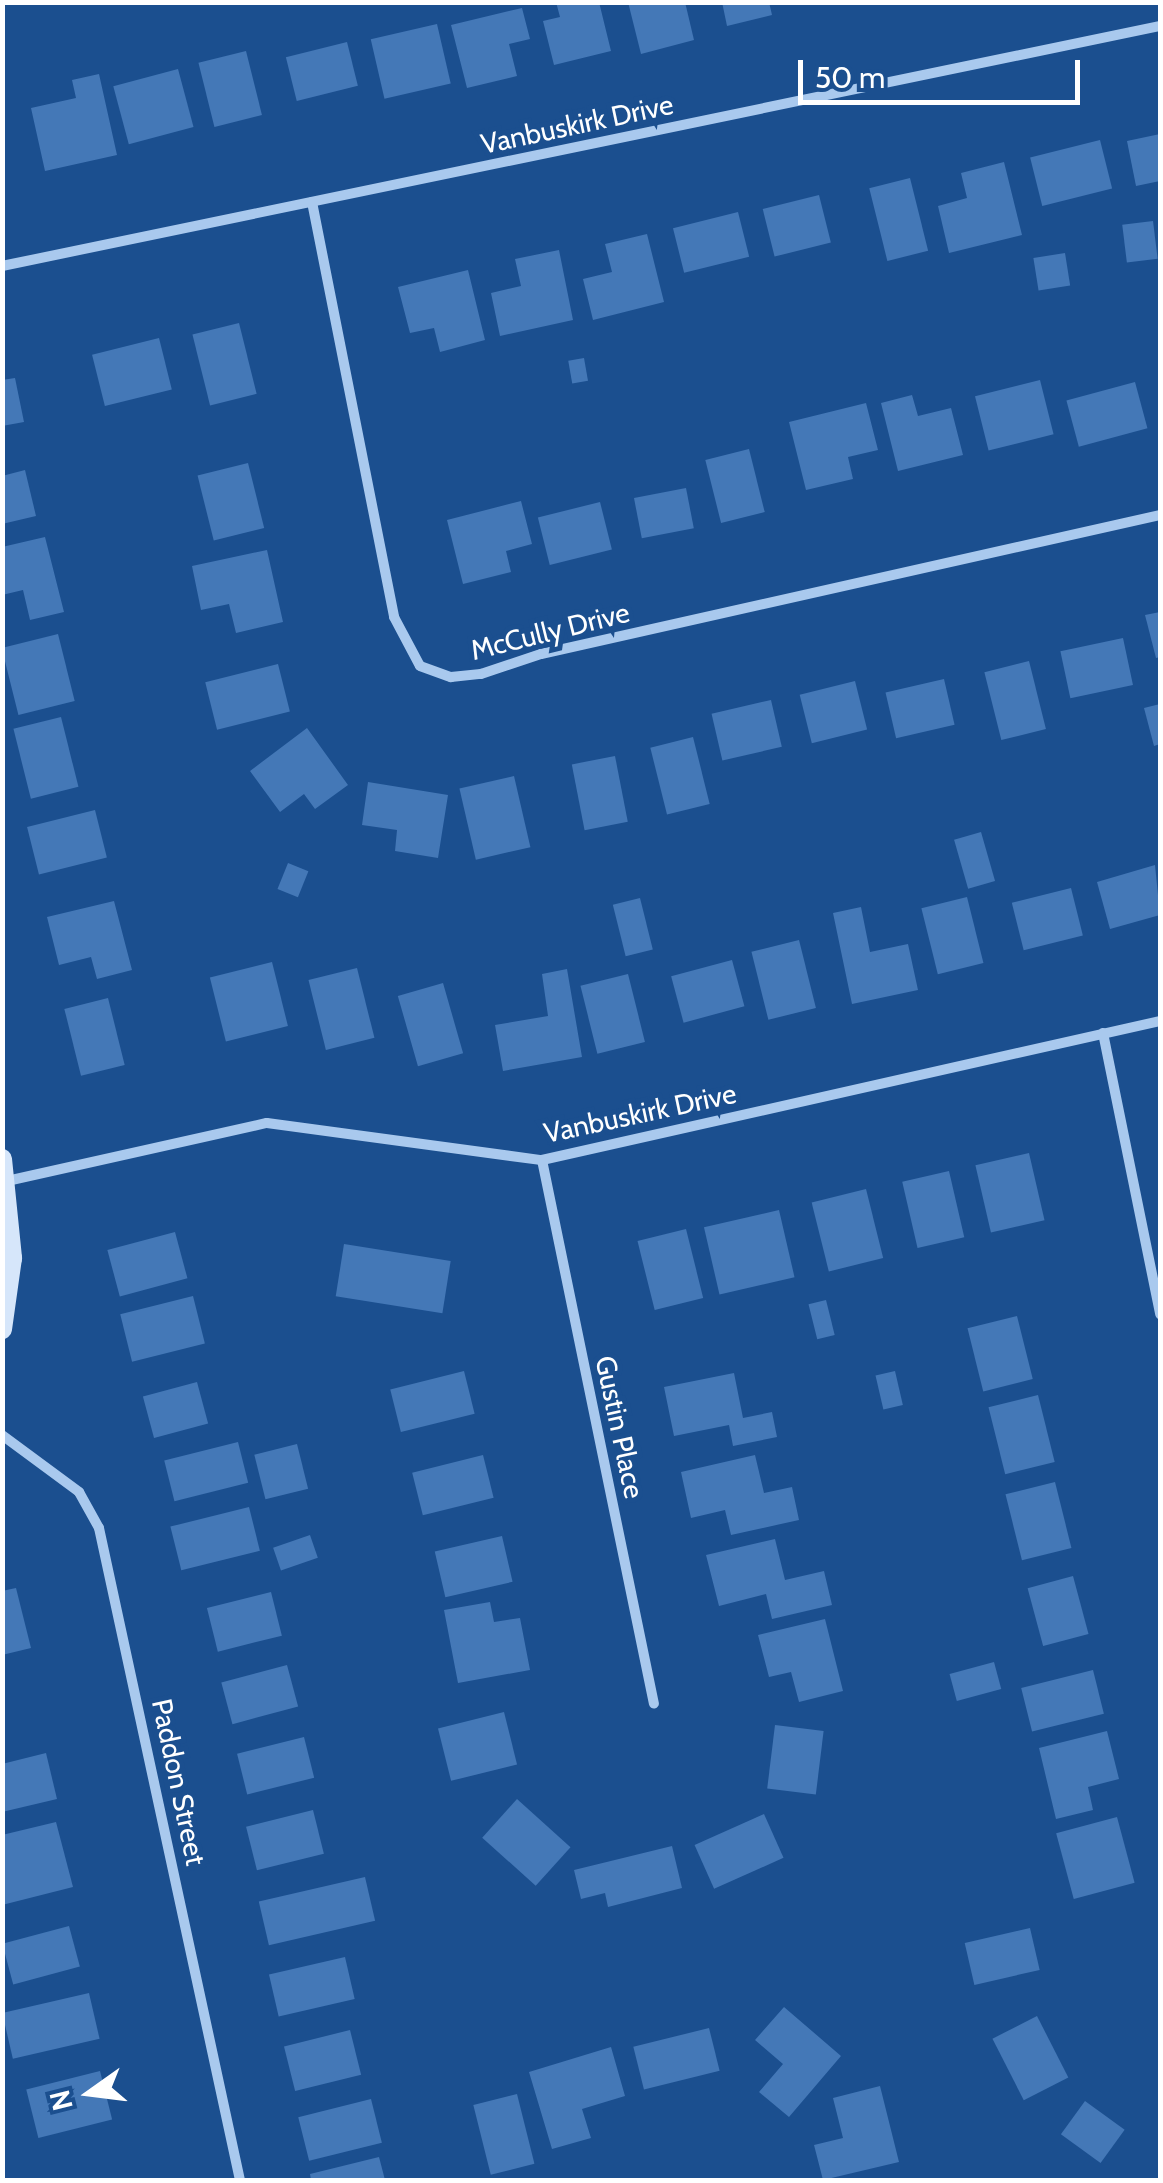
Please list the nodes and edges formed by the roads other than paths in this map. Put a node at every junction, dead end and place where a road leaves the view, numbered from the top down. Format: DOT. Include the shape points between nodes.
graph roads {
  1 [pos="1160,26"];
  2 [pos="312,202"];
  3 [pos="2,266"];
  4 [pos="1160,515"];
  5 [pos="1160,1020"];
  6 [pos="1102,1033"];
  7 [pos="2,1159"];
  8 [pos="542,1160"];
  9 [pos="7,1181"];
  10 [pos="1160,1314"];
  11 [pos="2,1330"];
  12 [pos="2,1435"];
  13 [pos="654,1704"];
  14 [pos="240,2180"];
  1 -- 2 [label="street, Vanbuskirk Drive"];
  2 -- 3 [label="street, Vanbuskirk Drive"];
  2 -- 4 [label="street, McCully Drive" via="394,617 420,666 451,677 481,674 541,654"];
  5 -- 6 [label="street, Vanbuskirk Drive"];
  6 -- 8 [label="street, Vanbuskirk Drive"];
  6 -- 10 [label="street"];
  7 -- 9 [label="street"];
  8 -- 9 [label="street, Vanbuskirk Drive" via="266,1122"];
  8 -- 13 [label="street, Gustin Place"];
  9 -- 11 [label="street" via="12,1258"];
  12 -- 14 [label="street, Paddon Street" via="79,1492 99,1528"];
}
